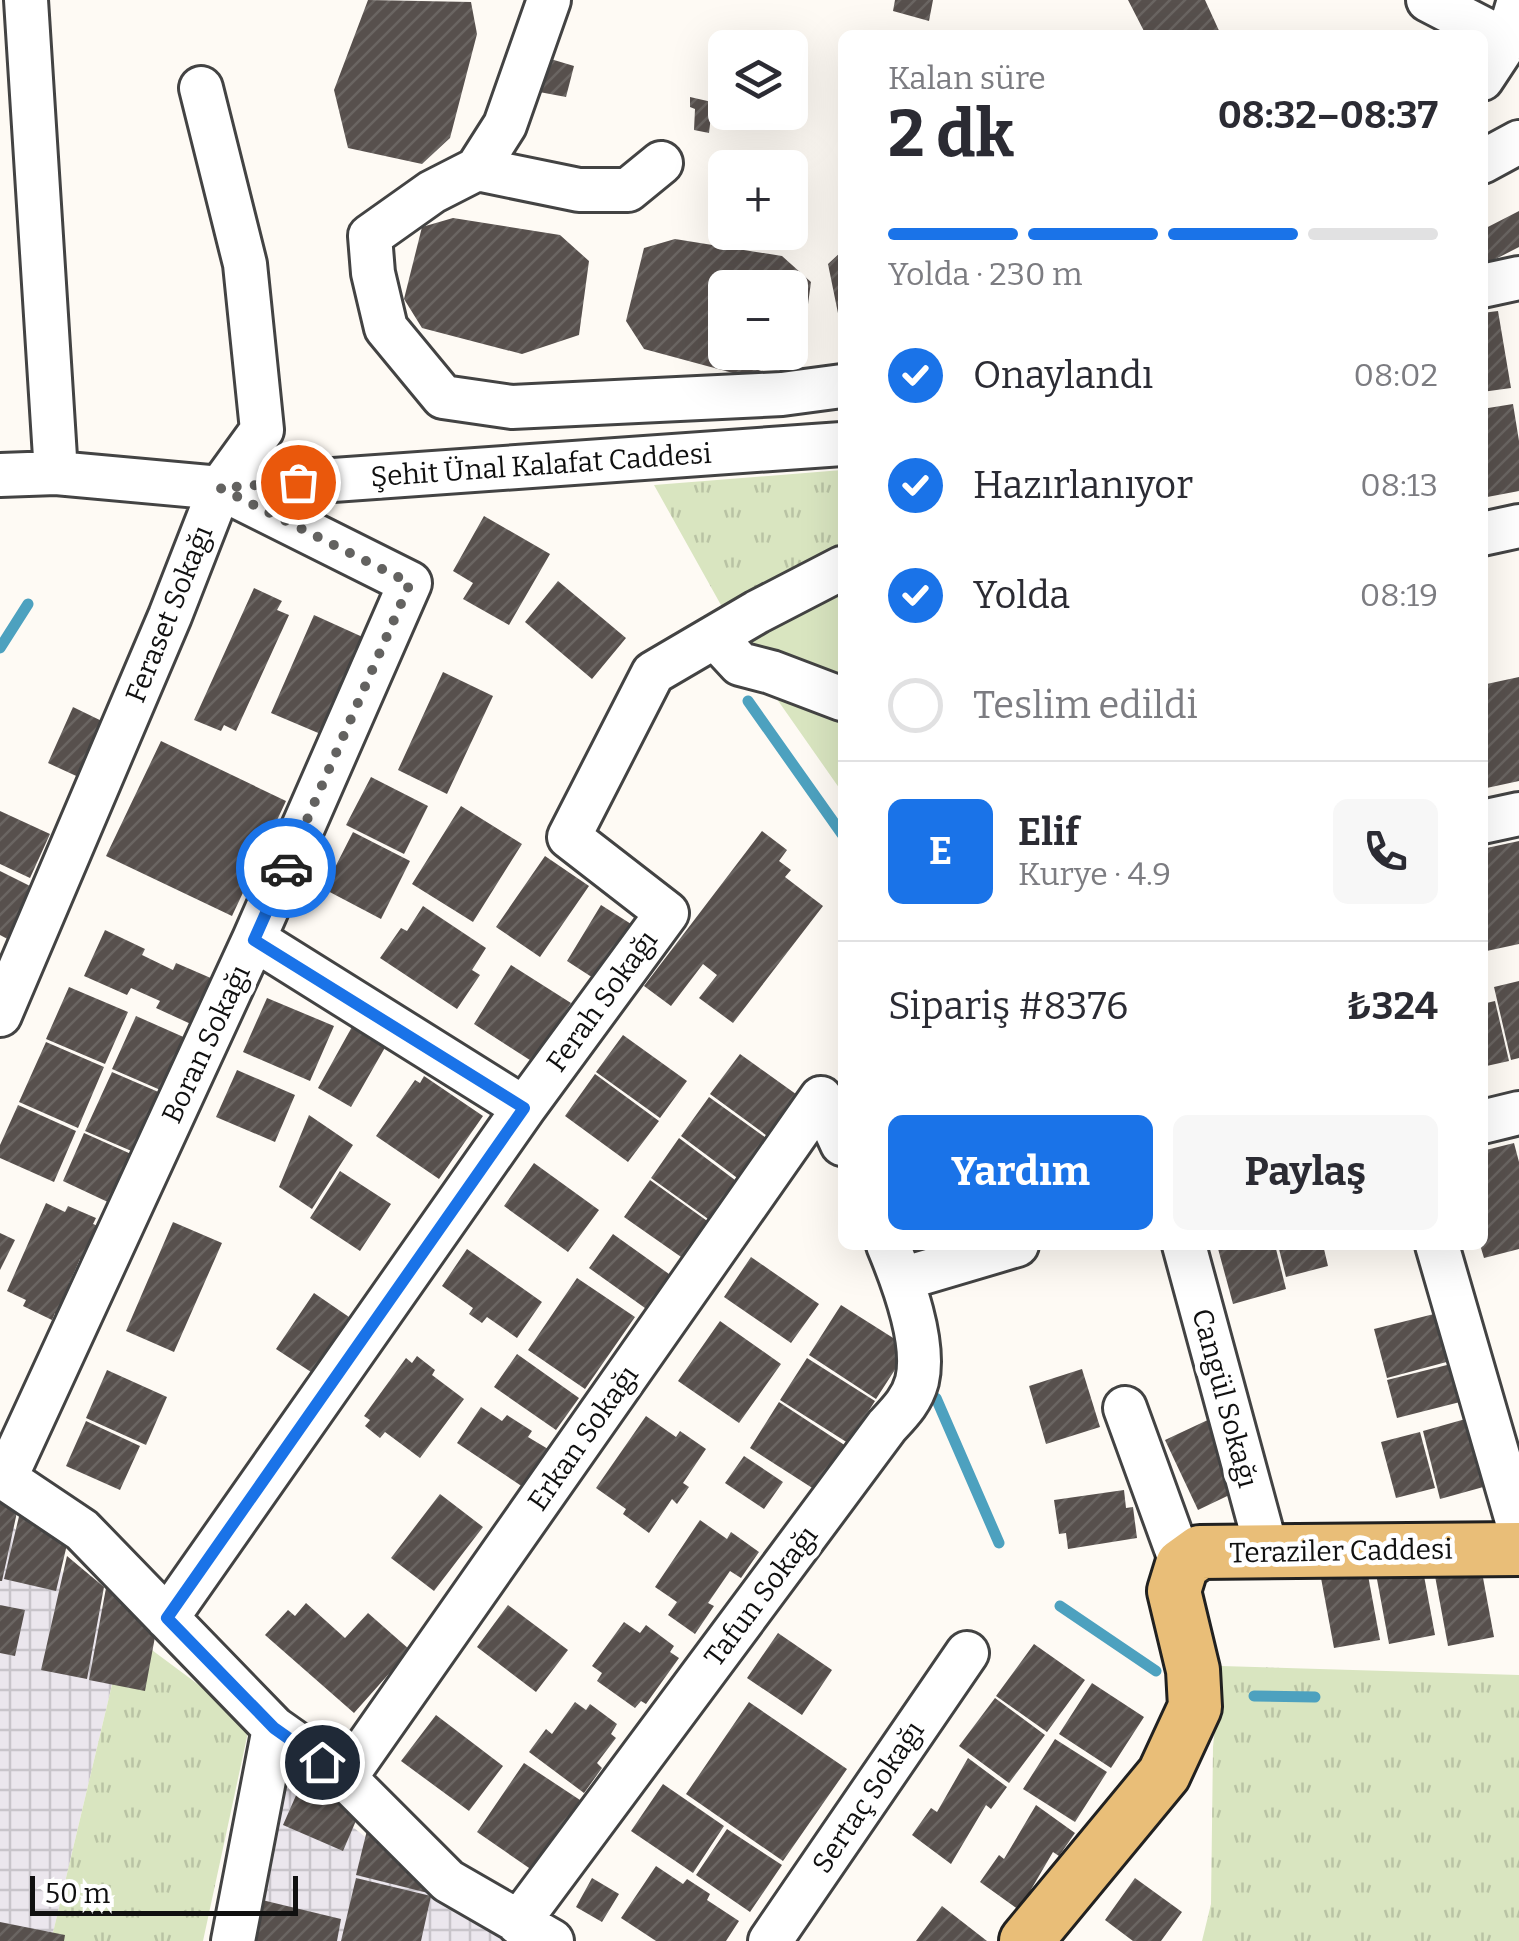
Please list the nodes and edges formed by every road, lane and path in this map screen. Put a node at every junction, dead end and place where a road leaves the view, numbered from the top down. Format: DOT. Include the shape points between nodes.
graph roads {
  1 [pos="26,0"];
  2 [pos="549,0"];
  3 [pos="1428,0"];
  4 [pos="1519,0"];
  5 [pos="1486,30"];
  6 [pos="1488,31"];
  7 [pos="1507,41"];
  8 [pos="1488,70"];
  9 [pos="201,88"];
  10 [pos="1519,142"];
  11 [pos="1488,159"];
  12 [pos="661,163"];
  13 [pos="477,169"];
  14 [pos="1519,278"];
  15 [pos="1488,285"];
  16 [pos="838,387"];
  17 [pos="838,444"];
  18 [pos="56,473"];
  19 [pos="0,476"];
  20 [pos="220,488"];
  21 [pos="1519,526"];
  22 [pos="1488,533"];
  23 [pos="838,570"];
  24 [pos="715,637"];
  25 [pos="838,697"];
  26 [pos="1519,814"];
  27 [pos="1488,821"];
  28 [pos="254,940"];
  29 [pos="0,1015"];
  30 [pos="524,1108"];
  31 [pos="1519,1113"];
  32 [pos="1488,1121"];
  33 [pos="838,1135"];
  34 [pos="981,1250"];
  35 [pos="1185,1250"];
  36 [pos="1438,1250"];
  37 [pos="895,1262"];
  38 [pos="1125,1408"];
  39 [pos="3,1476"];
  40 [pos="1519,1528"];
  41 [pos="1519,1548"];
  42 [pos="1267,1551"];
  43 [pos="1182,1565"];
  44 [pos="167,1618"];
  45 [pos="966,1653"];
  46 [pos="274,1728"];
  47 [pos="345,1778"];
  48 [pos="535,1932"];
  49 [pos="234,1941"];
  50 [pos="770,1941"];
  51 [pos="1026,1941"];
  1 -- 18 [label="street"];
  2 -- 13 [label="street" via="505,125"];
  3 -- 5 [label="street"];
  4 -- 7 [label="street"];
  6 -- 7 [label="street"];
  7 -- 8 [label="street"];
  9 -- 20 [label="street, Feraset Sokağı" via="245,264 262,430"];
  10 -- 11 [label="street"];
  12 -- 13 [label="street" via="628,190 579,190"];
  13 -- 16 [label="street" via="370,236 386,328 443,396 512,407"];
  14 -- 15 [label="street"];
  17 -- 20 [label="street, Şehit Ünal Kalafat Caddesi"];
  18 -- 19 [label="street, Şehit Ünal Kalafat Caddesi"];
  18 -- 20 [label="street, Şehit Ünal Kalafat Caddesi"];
  20 -- 28 [label="street, Boran Sokağı" via="410,583"];
  20 -- 29 [label="street, Feraset Sokağı"];
  21 -- 22 [label="street"];
  23 -- 24 [label="street, Ferah Sokağı"];
  24 -- 25 [label="street" via="740,664"];
  24 -- 30 [label="street, Ferah Sokağı" via="653,672 569,837 667,912"];
  26 -- 27 [label="street"];
  28 -- 30 [label="street"];
  28 -- 39 [label="street, Boran Sokağı"];
  30 -- 44 [label="street, Ferah Sokağı"];
  31 -- 32 [label="street"];
  33 -- 47 [label="street, Erkan Sokağı" via="821,1098"];
  34 -- 37 [label="street"];
  35 -- 42 [label="street, Cangül Sokağı"];
  36 -- 40 [label="street"];
  37 -- 48 [label="street, Tafun Sokağı" via="920,1358 906,1406"];
  38 -- 43 [label="street"];
  39 -- 44 [label="street" via="82,1530"];
  41 -- 42 [label="main road, Teraziler Caddesi"];
  42 -- 43 [label="main road, Teraziler Caddesi" via="1200,1552"];
  43 -- 51 [label="main road" via="1174,1591 1195,1706 1164,1774"];
  44 -- 46 [label="street"];
  45 -- 50 [label="street, Sertaç Sokağı"];
  46 -- 47 [label="street"];
  46 -- 49 [label="street"];
  47 -- 48 [label="street" via="448,1881"];
}
